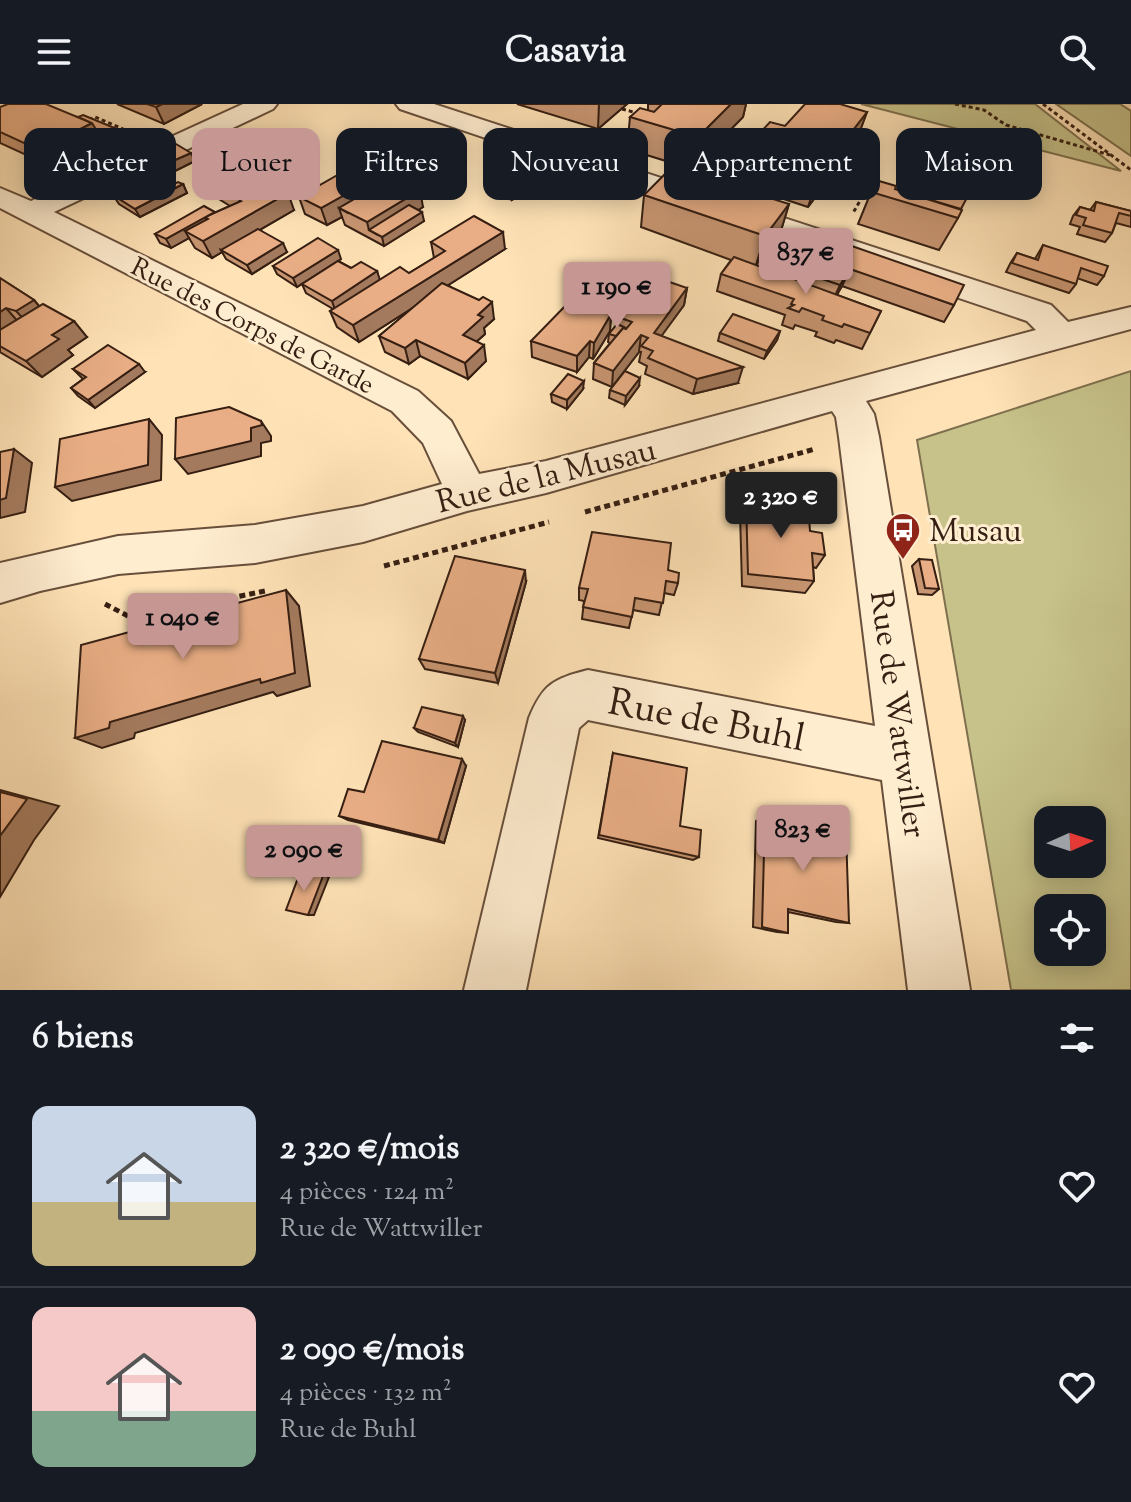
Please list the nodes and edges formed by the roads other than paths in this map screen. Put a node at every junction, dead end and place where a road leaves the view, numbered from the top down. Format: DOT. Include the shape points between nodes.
graph roads {
  1 [pos="264,104"];
  2 [pos="409,104"];
  3 [pos="15,205"];
  4 [pos="1131,318"];
  5 [pos="1061,336"];
  6 [pos="841,395"];
  7 [pos="467,494"];
  8 [pos="0,583"];
  9 [pos="906,758"];
  10 [pos="495,990"];
  11 [pos="939,990"];
  1 -- 3 [label="street"];
  2 -- 5 [label="street" via="1039,313"];
  3 -- 7 [label="street, Rue des Corps de Garde" via="405,401 431,421 446,442"];
  4 -- 5 [label="street, Rue de la Musau"];
  5 -- 6 [label="street, Rue de la Musau"];
  6 -- 7 [label="street, Rue de la Musau"];
  6 -- 9 [label="street, Rue de Wattwiller" via="855,414"];
  7 -- 8 [label="street, Rue de la Musau" via="347,527 255,544 118,555"];
  9 -- 10 [label="street, Rue de Buhl" via="588,695 568,700 555,718"];
  9 -- 11 [label="street, Rue de Wattwiller"];
}
